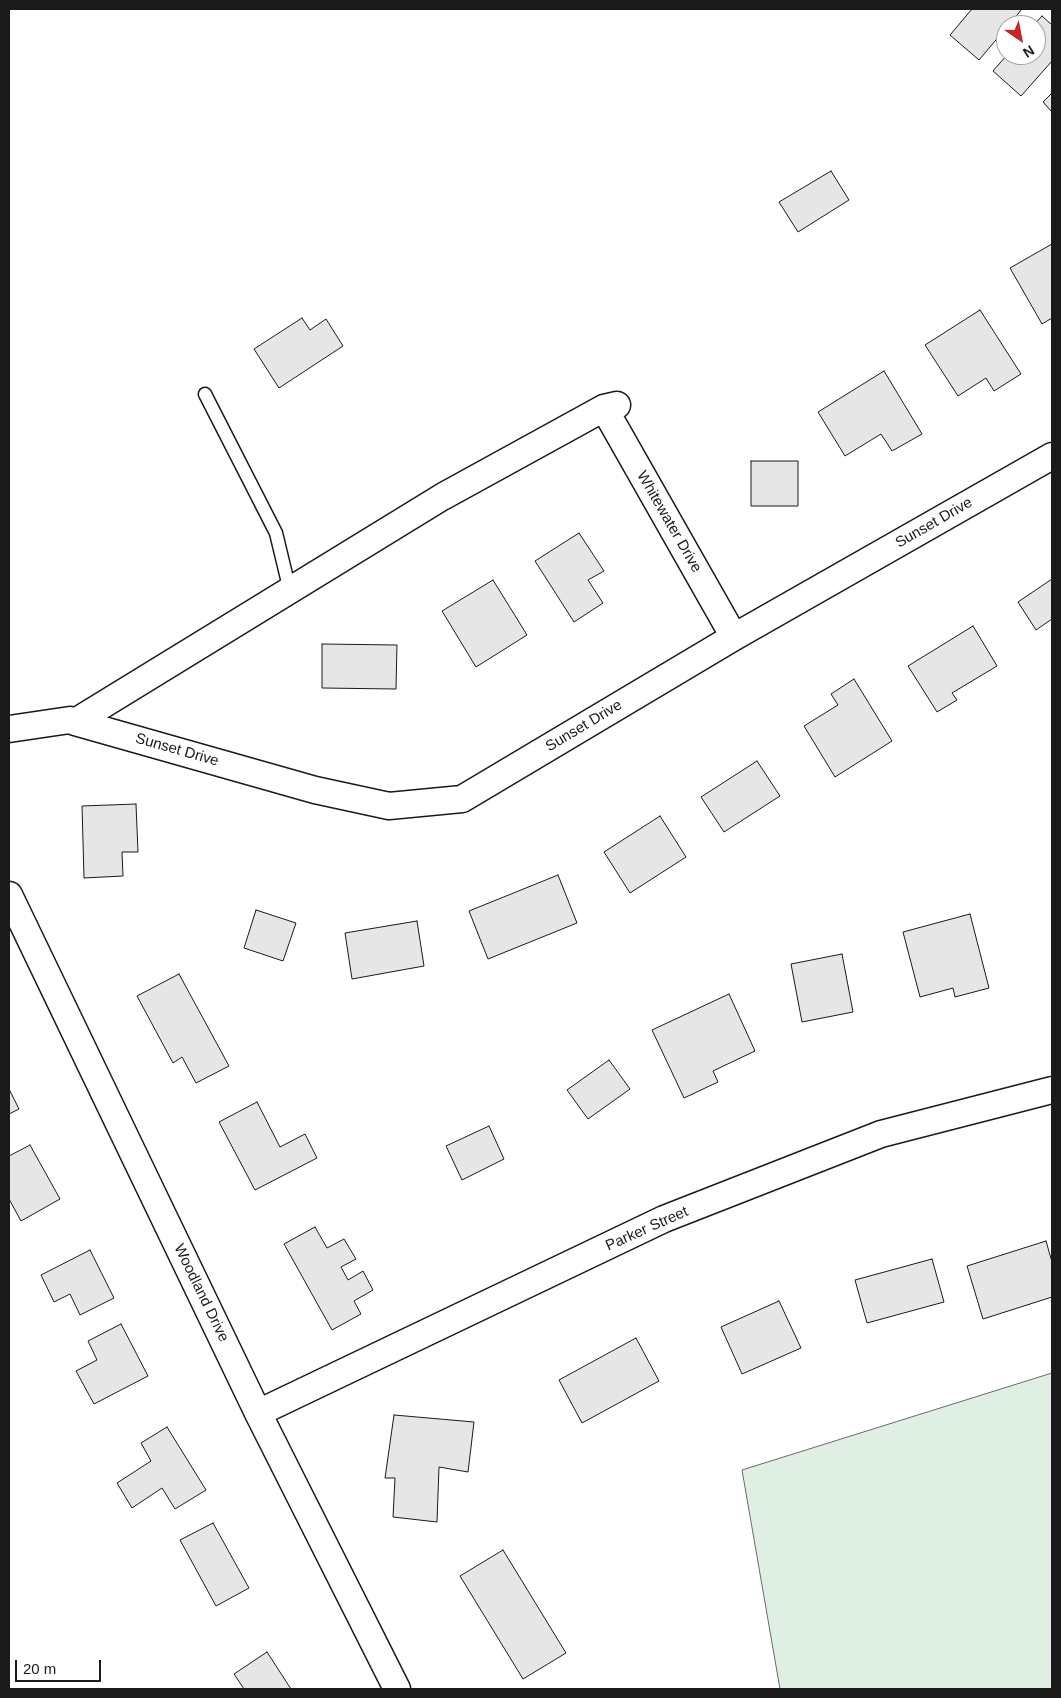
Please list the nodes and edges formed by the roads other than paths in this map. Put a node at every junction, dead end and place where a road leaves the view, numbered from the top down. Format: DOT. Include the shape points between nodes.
graph roads {
  1 [pos="205,394"];
  2 [pos="611,406"];
  3 [pos="1052,456"];
  4 [pos="290,590"];
  5 [pos="734,637"];
  6 [pos="75,722"];
  7 [pos="9,729"];
  8 [pos="9,894"];
  9 [pos="1052,1090"];
  10 [pos="258,1413"];
  11 [pos="397,1689"];
  1 -- 4 [label="lane" via="276,533"];
  2 -- 4 [label="street, Sunset Drive" via="442,497"];
  2 -- 5 [label="street, Whitewater Drive"];
  3 -- 5 [label="street, Sunset Drive"];
  4 -- 6 [label="street, Sunset Drive"];
  5 -- 6 [label="street, Sunset Drive" via="462,800 389,806 315,790"];
  6 -- 7 [label="street, Sunset Drive" via="70,720"];
  8 -- 10 [label="street, Woodland Drive"];
  9 -- 10 [label="street, Parker Street" via="881,1134 664,1219"];
  10 -- 11 [label="street, Woodland Drive"];
}
